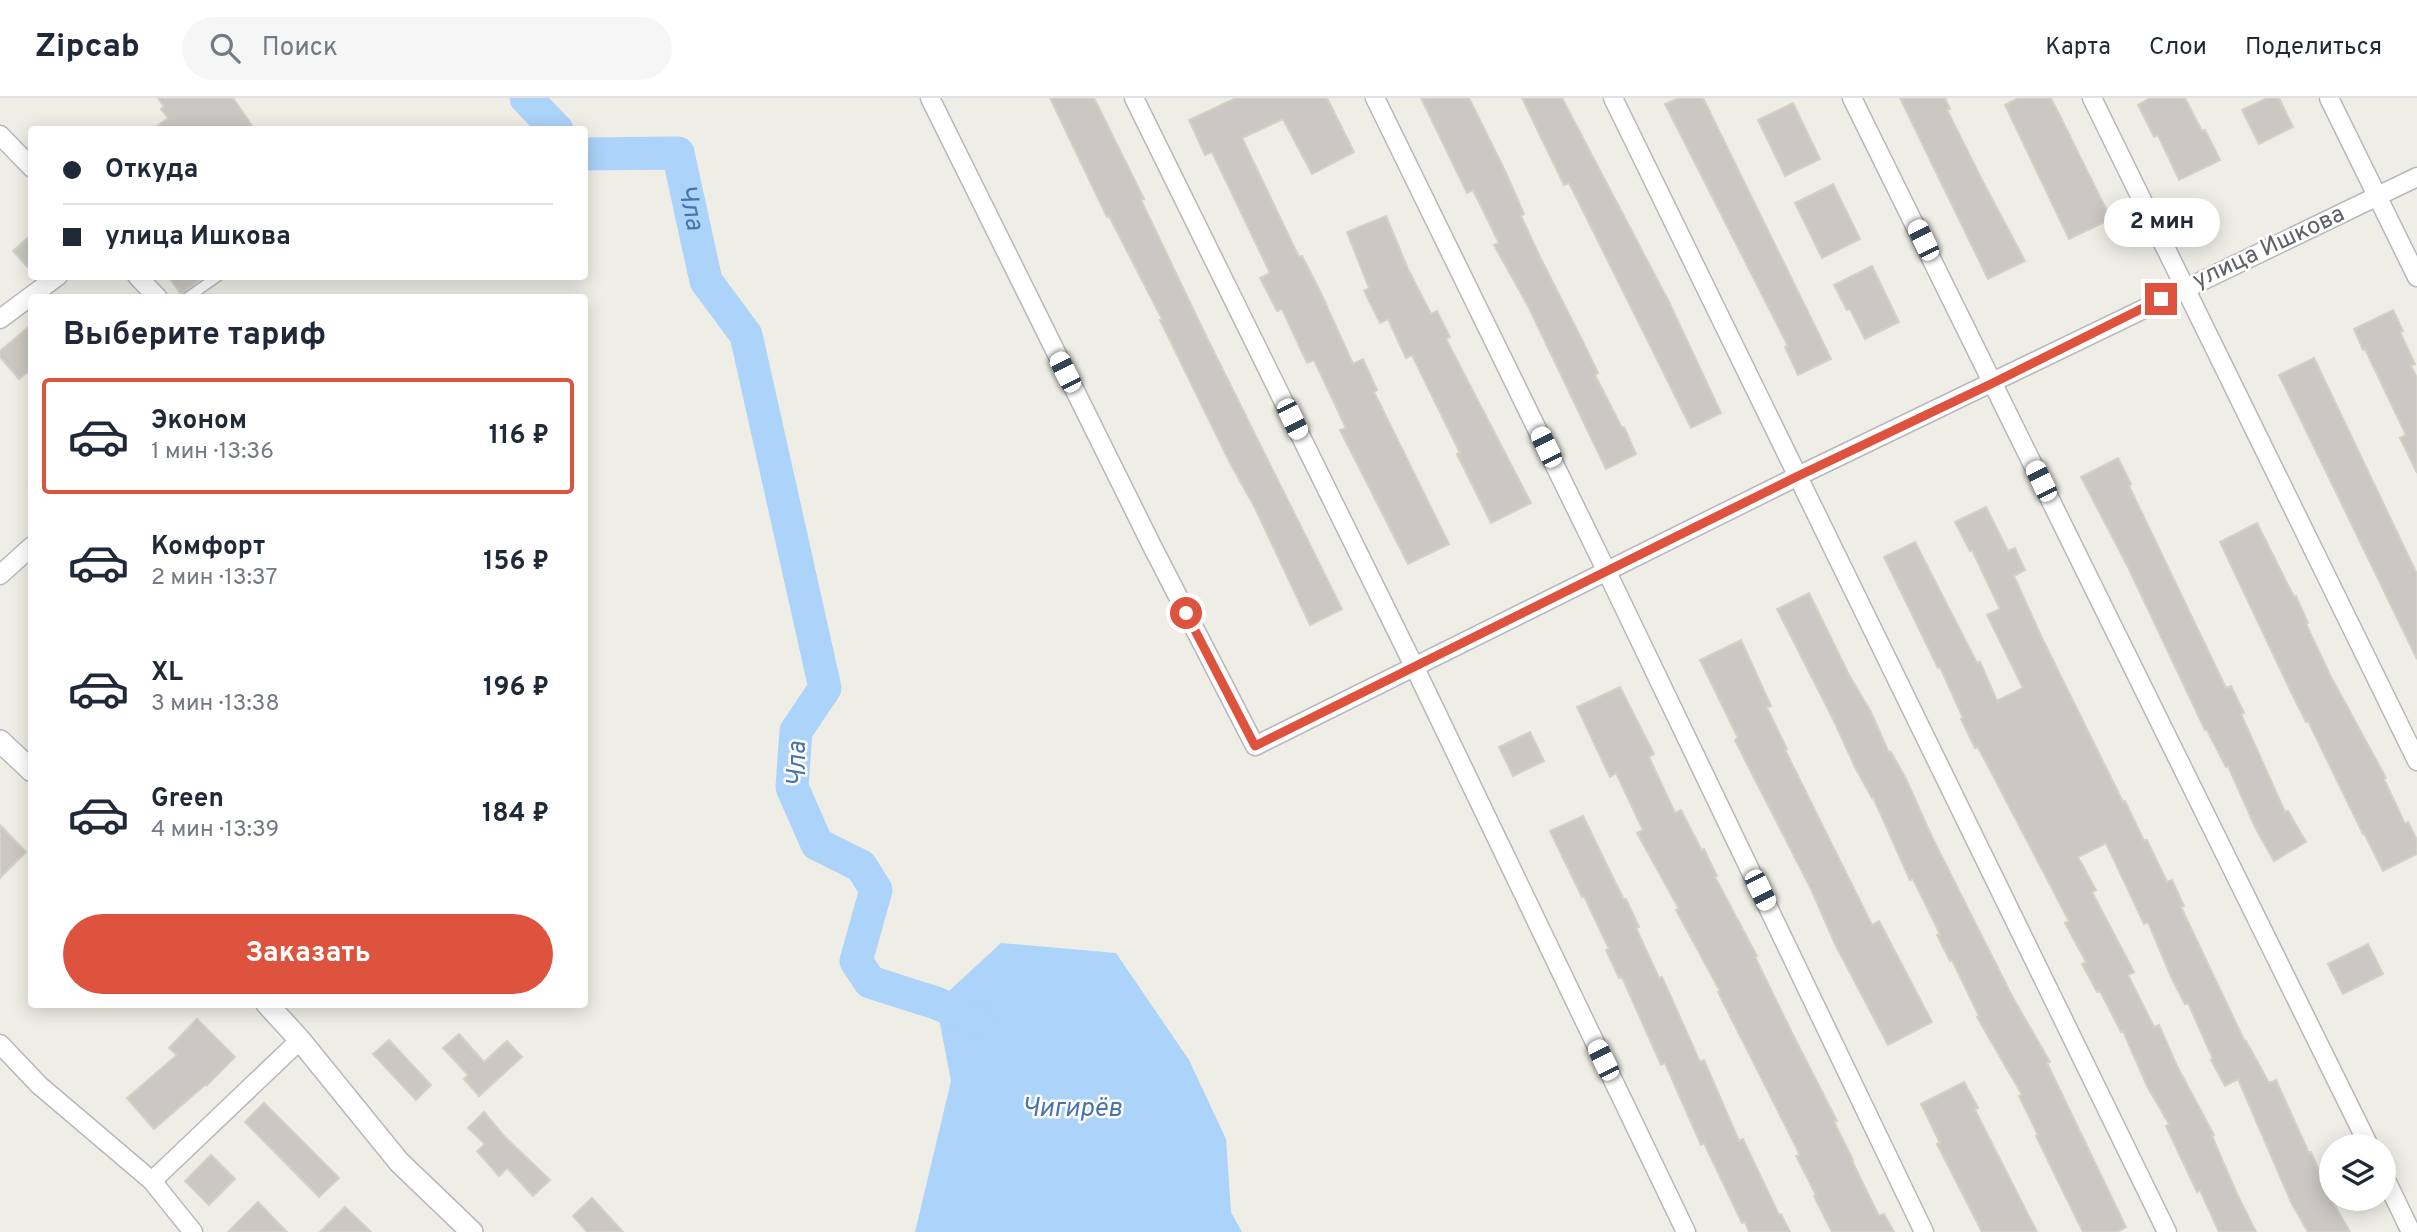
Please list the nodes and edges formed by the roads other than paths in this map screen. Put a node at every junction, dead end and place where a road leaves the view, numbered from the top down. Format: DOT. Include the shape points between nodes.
graph roads {
  1 [pos="930,98"];
  2 [pos="1134,98"];
  3 [pos="1375,98"];
  4 [pos="1612,98"];
  5 [pos="1853,98"];
  6 [pos="2092,98"];
  7 [pos="2329,98"];
  8 [pos="0,135"];
  9 [pos="28,164"];
  10 [pos="2417,177"];
  11 [pos="2378,197"];
  12 [pos="2417,277"];
  13 [pos="53,280"];
  14 [pos="141,280"];
  15 [pos="212,280"];
  16 [pos="2185,287"];
  17 [pos="34,294"];
  18 [pos="154,294"];
  19 [pos="193,294"];
  20 [pos="28,298"];
  21 [pos="0,319"];
  22 [pos="1993,383"];
  23 [pos="1798,476"];
  24 [pos="28,550"];
  25 [pos="1607,572"];
  26 [pos="0,575"];
  27 [pos="1414,666"];
  28 [pos="0,741"];
  29 [pos="2417,761"];
  30 [pos="28,767"];
  31 [pos="271,1008"];
  32 [pos="300,1040"];
  33 [pos="0,1044"];
  34 [pos="2363,1134"];
  35 [pos="152,1181"];
  36 [pos="2396,1201"];
  37 [pos="193,1232"];
  38 [pos="472,1232"];
  39 [pos="1686,1232"];
  40 [pos="1924,1232"];
  41 [pos="2167,1232"];
  42 [pos="2411,1232"];
  1 -- 27 [label="street, улица Ишкова" via="1255,746"];
  2 -- 27 [label="street"];
  3 -- 25 [label="street"];
  4 -- 23 [label="street"];
  5 -- 22 [label="street"];
  6 -- 16 [label="street"];
  7 -- 11 [label="street"];
  8 -- 9 [label="street"];
  10 -- 11 [label="street, улица Ишкова"];
  11 -- 12 [label="street"];
  11 -- 16 [label="street, улица Ишкова"];
  13 -- 17 [label="street"];
  14 -- 18 [label="street"];
  15 -- 19 [label="lane"];
  16 -- 22 [label="street, улица Ишкова"];
  16 -- 29 [label="street"];
  20 -- 21 [label="street"];
  22 -- 23 [label="street, улица Ишкова"];
  22 -- 34 [label="street"];
  23 -- 25 [label="street, улица Ишкова"];
  23 -- 41 [label="street"];
  24 -- 26 [label="street"];
  25 -- 27 [label="street, улица Ишкова"];
  25 -- 40 [label="street"];
  27 -- 39 [label="street"];
  28 -- 30 [label="street"];
  31 -- 32 [label="street"];
  32 -- 35 [label="street"];
  32 -- 38 [label="street" via="399,1162"];
  33 -- 35 [label="street" via="39,1085"];
  35 -- 37 [label="street"];
  36 -- 42 [label="street"];
}
